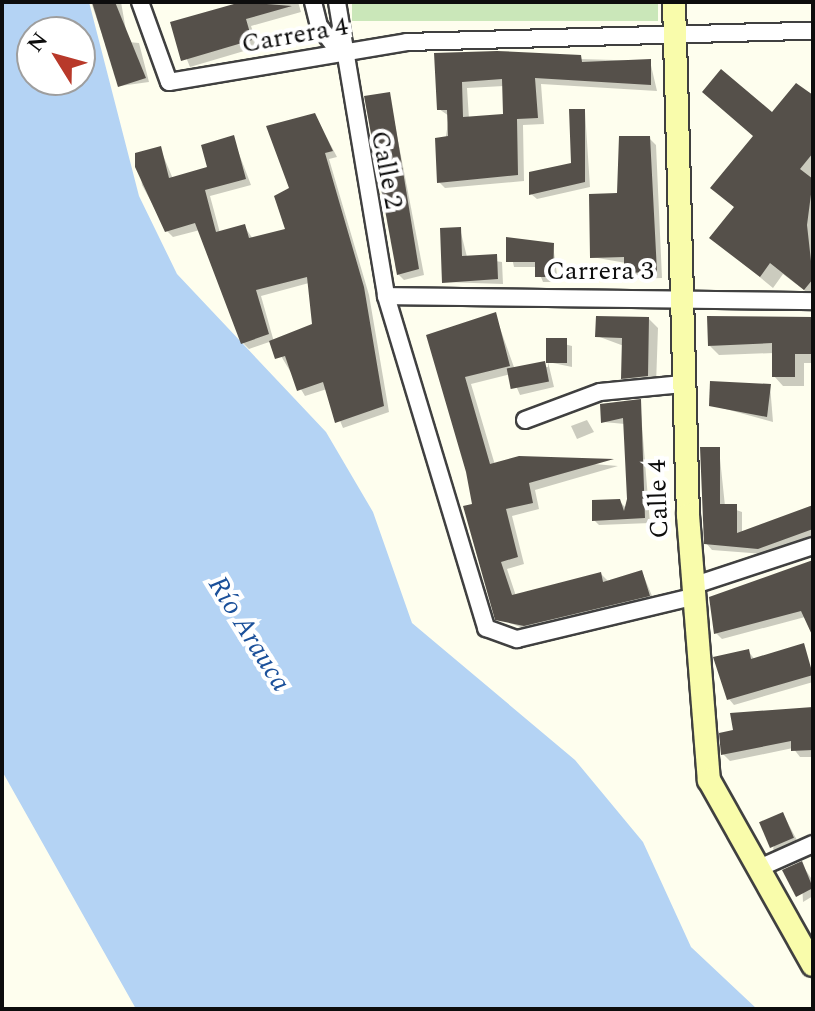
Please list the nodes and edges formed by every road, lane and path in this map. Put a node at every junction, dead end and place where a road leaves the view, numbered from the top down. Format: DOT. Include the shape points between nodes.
graph roads {
  1 [pos="140,2"];
  2 [pos="313,2"];
  3 [pos="337,2"];
  4 [pos="674,2"];
  5 [pos="674,30"];
  6 [pos="813,31"];
  7 [pos="340,53"];
  8 [pos="386,296"];
  9 [pos="684,297"];
  10 [pos="813,301"];
  11 [pos="683,384"];
  12 [pos="525,420"];
  13 [pos="813,546"];
  14 [pos="692,591"];
  15 [pos="813,844"];
  16 [pos="757,869"];
  17 [pos="813,965"];
  1 -- 7 [label="street, Carrera 4" via="169,82"];
  2 -- 7 [label="street, Calle 2" via="319,26"];
  3 -- 7 [label="street, Calle 2"];
  4 -- 5 [label="street, Calle 4"];
  5 -- 6 [label="street, Carrera 4"];
  5 -- 7 [label="street, Carrera 4" via="407,42"];
  5 -- 9 [label="street, Calle 4"];
  7 -- 8 [label="street, Calle 2"];
  8 -- 9 [label="street, Carrera 3"];
  8 -- 14 [label="street, Calle 2" via="486,628 517,639"];
  9 -- 10 [label="street, Carrera 3"];
  9 -- 11 [label="street, Calle 4"];
  11 -- 12 [label="street" via="600,392"];
  11 -- 14 [label="street, Calle 4"];
  13 -- 14 [label="street"];
  14 -- 16 [label="street, Calle 4" via="709,780"];
  15 -- 16 [label="street"];
  16 -- 17 [label="street, Calle 4"];
}
